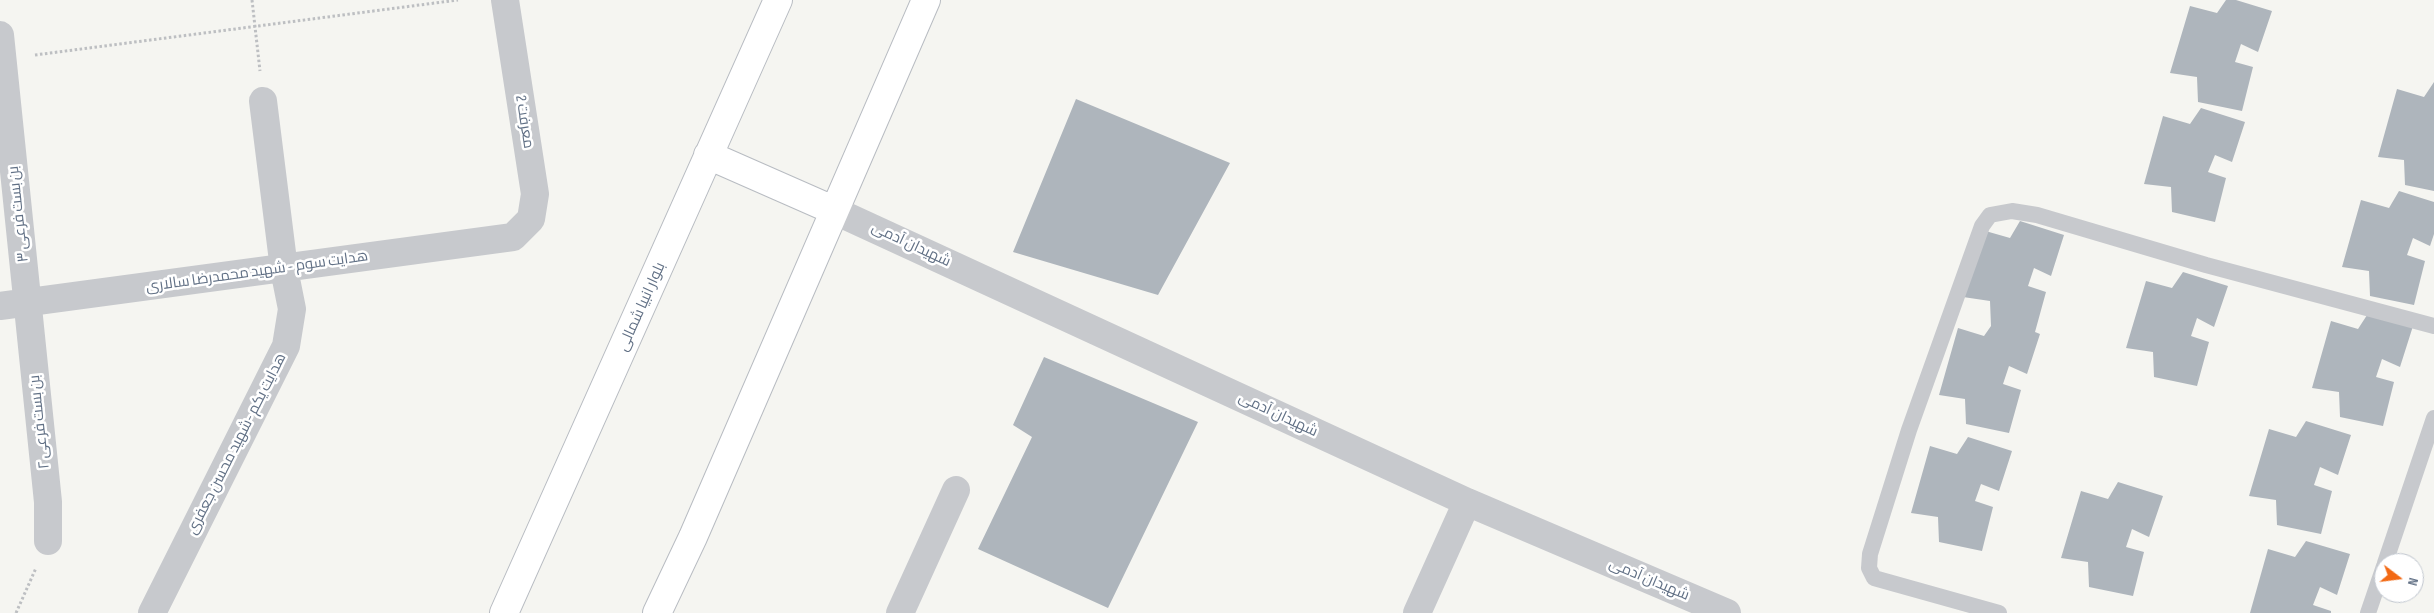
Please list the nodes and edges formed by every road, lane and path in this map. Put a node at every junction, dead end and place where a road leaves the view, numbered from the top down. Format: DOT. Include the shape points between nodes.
graph roads {
  1 [pos="252,0"];
  2 [pos="458,0"];
  3 [pos="505,0"];
  4 [pos="778,0"];
  5 [pos="926,0"];
  6 [pos="255,26"];
  7 [pos="1,47"];
  8 [pos="263,101"];
  9 [pos="708,155"];
  10 [pos="833,210"];
  11 [pos="513,237"];
  12 [pos="284,269"];
  13 [pos="28,304"];
  14 [pos="0,306"];
  15 [pos="2434,326"];
  16 [pos="2434,418"];
  17 [pos="956,490"];
  18 [pos="1467,502"];
  19 [pos="48,541"];
  20 [pos="2389,553"];
  21 [pos="2374,596"];
  22 [pos="16,613"];
  23 [pos="152,613"];
  24 [pos="504,613"];
  25 [pos="657,613"];
  26 [pos="900,613"];
  27 [pos="1417,613"];
  28 [pos="1727,613"];
  29 [pos="1999,613"];
  30 [pos="2368,613"];
  1 -- 6 [label="path"];
  2 -- 6 [label="path"];
  3 -- 11 [label="street, معرفت 2" via="535,194 531,219"];
  4 -- 9 [label="street, بلوار انبیا شمالی"];
  5 -- 10 [label="street"];
  6 -- 7 [label="path"];
  6 -- 8 [label="path"];
  7 -- 13 [label="street, بن بست فرعی ۳"];
  8 -- 12 [label="street, هدایت یکم -شهید محسن جعفری"];
  9 -- 10 [label="street"];
  9 -- 24 [label="street, بلوار انبیا شمالی"];
  10 -- 18 [label="street, شهیدان آدمی"];
  10 -- 25 [label="street" via="693,537"];
  11 -- 12 [label="street, هدایت سوم - شهید محمدرضا سالاری"];
  12 -- 13 [label="street, هدایت سوم - شهید محمدرضا سالاری"];
  12 -- 23 [label="street, هدایت یکم -شهید محسن جعفری" via="292,309 286,346"];
  13 -- 14 [label="street, هدایت سوم - شهید محمدرضا سالاری"];
  13 -- 19 [label="street, بن بست فرعی ۲" via="48,502"];
  15 -- 29 [label="lane" via="2206,265 2037,215 2012,211 1990,215 1982,226 1909,430 1870,554 1869,568 1874,578"];
  16 -- 20 [label="lane"];
  17 -- 26 [label="street"];
  18 -- 27 [label="street"];
  18 -- 28 [label="street, شهیدان آدمی"];
  19 -- 22 [label="path"];
  21 -- 30 [label="lane"];
}
